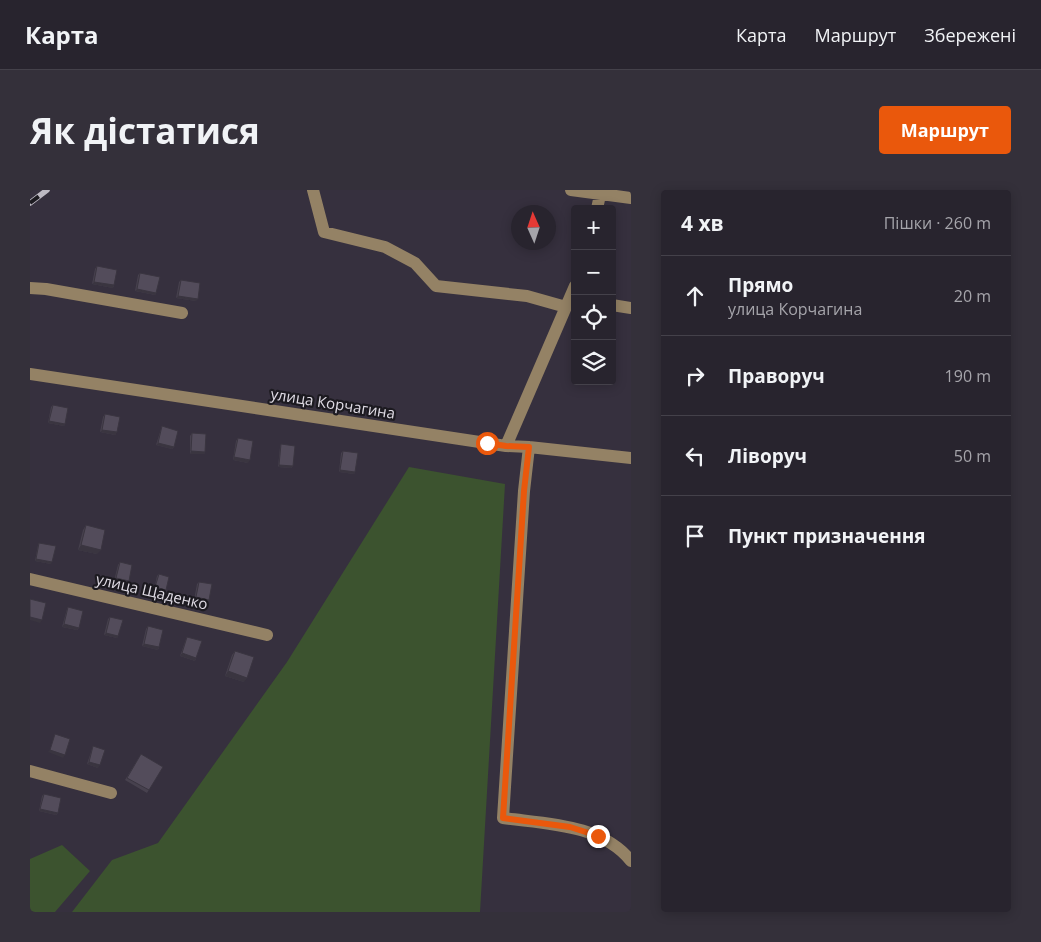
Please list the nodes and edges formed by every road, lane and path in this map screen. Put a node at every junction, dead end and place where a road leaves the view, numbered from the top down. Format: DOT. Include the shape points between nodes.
graph roads {
  1 [pos="313,190"];
  2 [pos="571,190"];
  3 [pos="601,192"];
  4 [pos="631,198"];
  5 [pos="598,205"];
  6 [pos="30,288"];
  7 [pos="571,296"];
  8 [pos="616,306"];
  9 [pos="631,308"];
  10 [pos="182,313"];
  11 [pos="30,374"];
  12 [pos="506,446"];
  13 [pos="529,447"];
  14 [pos="631,458"];
  15 [pos="30,579"];
  16 [pos="267,635"];
  17 [pos="30,771"];
  18 [pos="111,793"];
  19 [pos="631,861"];
  1 -- 7 [label="street" via="324,232 385,247 415,263 436,286 527,296"];
  2 -- 3 [label="street"];
  3 -- 4 [label="street"];
  3 -- 5 [label="street"];
  6 -- 10 [label="street"];
  7 -- 12 [label="street"];
  8 -- 9 [label="street"];
  11 -- 12 [label="street, улица Корчагина"];
  12 -- 13 [label="street, улица Корчагина"];
  13 -- 14 [label="street, улица Корчагина"];
  13 -- 19 [label="street" via="503,818 570,827 598,836 623,851"];
  15 -- 16 [label="street, улица Щаденко"];
  17 -- 18 [label="street"];
}
